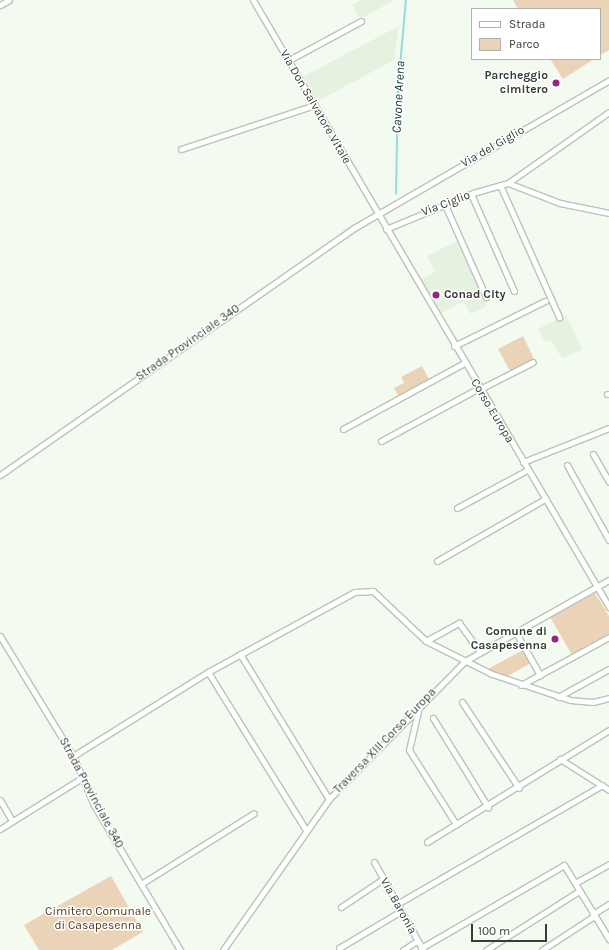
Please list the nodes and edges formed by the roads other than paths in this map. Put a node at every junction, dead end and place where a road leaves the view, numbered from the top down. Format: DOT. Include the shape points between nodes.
graph roads {
  1 [pos="9,0"];
  2 [pos="253,0"];
  3 [pos="0,5"];
  4 [pos="361,21"];
  5 [pos="289,60"];
  6 [pos="609,80"];
  7 [pos="314,105"];
  8 [pos="609,112"];
  9 [pos="181,149"];
  10 [pos="508,184"];
  11 [pos="500,185"];
  12 [pos="471,194"];
  13 [pos="445,205"];
  14 [pos="609,213"];
  15 [pos="377,214"];
  16 [pos="386,229"];
  17 [pos="514,291"];
  18 [pos="486,297"];
  19 [pos="545,301"];
  20 [pos="559,317"];
  21 [pos="454,346"];
  22 [pos="533,362"];
  23 [pos="464,363"];
  24 [pos="479,388"];
  25 [pos="609,428"];
  26 [pos="343,429"];
  27 [pos="380,440"];
  28 [pos="593,454"];
  29 [pos="523,462"];
  30 [pos="566,464"];
  31 [pos="527,470"];
  32 [pos="0,475"];
  33 [pos="609,482"];
  34 [pos="545,499"];
  35 [pos="457,508"];
  36 [pos="609,540"];
  37 [pos="437,560"];
  38 [pos="609,580"];
  39 [pos="597,586"];
  40 [pos="609,605"];
  41 [pos="515,631"];
  42 [pos="0,636"];
  43 [pos="609,637"];
  44 [pos="426,641"];
  45 [pos="479,652"];
  46 [pos="240,654"];
  47 [pos="465,661"];
  48 [pos="609,669"];
  49 [pos="208,672"];
  50 [pos="540,675"];
  51 [pos="521,685"];
  52 [pos="558,696"];
  53 [pos="609,698"];
  54 [pos="462,702"];
  55 [pos="419,706"];
  56 [pos="433,718"];
  57 [pos="609,730"];
  58 [pos="73,756"];
  59 [pos="560,759"];
  60 [pos="82,778"];
  61 [pos="602,785"];
  62 [pos="519,788"];
  63 [pos="609,790"];
  64 [pos="329,799"];
  65 [pos="0,800"];
  66 [pos="488,806"];
  67 [pos="254,813"];
  68 [pos="12,821"];
  69 [pos="456,824"];
  70 [pos="0,829"];
  71 [pos="306,830"];
  72 [pos="427,842"];
  73 [pos="374,862"];
  74 [pos="609,864"];
  75 [pos="383,879"];
  76 [pos="575,883"];
  77 [pos="140,884"];
  78 [pos="579,891"];
  79 [pos="397,904"];
  80 [pos="609,904"];
  81 [pos="341,907"];
  82 [pos="401,911"];
  83 [pos="593,915"];
  84 [pos="609,939"];
  85 [pos="417,942"];
  86 [pos="339,948"];
  87 [pos="422,949"];
  88 [pos="180,950"];
  89 [pos="223,950"];
  90 [pos="403,950"];
  91 [pos="486,950"];
  92 [pos="542,950"];
  1 -- 3 [label="street"];
  2 -- 5 [label="street, Via Don Salvatore Vitale"];
  4 -- 5 [label="street"];
  5 -- 7 [label="street, Via Don Salvatore Vitale"];
  6 -- 15 [label="street, Via del Giglio"];
  7 -- 9 [label="street"];
  7 -- 15 [label="street, Via Don Salvatore Vitale"];
  8 -- 10 [label="street, Via Ciglio"];
  10 -- 11 [label="street, Via Ciglio"];
  10 -- 14 [label="street, Via Ciglio" via="560,203"];
  11 -- 12 [label="street, Via Ciglio"];
  11 -- 20 [label="street"];
  12 -- 13 [label="street, Via Ciglio"];
  12 -- 17 [label="street"];
  13 -- 16 [label="street, Via Ciglio"];
  13 -- 18 [label="street"];
  15 -- 16 [label="street, Corso Europa"];
  15 -- 32 [label="street, Strada Provinciale 340"];
  16 -- 21 [label="street, Corso Europa"];
  19 -- 21 [label="street"];
  21 -- 23 [label="street, Corso Europa"];
  22 -- 24 [label="street"];
  23 -- 24 [label="street, Corso Europa"];
  23 -- 26 [label="street"];
  24 -- 27 [label="street"];
  24 -- 29 [label="street, Corso Europa"];
  25 -- 29 [label="street"];
  28 -- 33 [label="street"];
  29 -- 31 [label="street, Corso Europa"];
  30 -- 36 [label="street"];
  31 -- 34 [label="street, Corso Europa"];
  31 -- 35 [label="street"];
  34 -- 37 [label="street"];
  34 -- 39 [label="street, Corso Europa"];
  38 -- 39 [label="street, Traversa XIII Corso Europa"];
  39 -- 40 [label="street, Corso Europa"];
  39 -- 41 [label="street, Traversa XIII Corso Europa"];
  41 -- 45 [label="street, Traversa XIII Corso Europa"];
  41 -- 50 [label="street"];
  42 -- 58 [label="street, Strada Provinciale 340"];
  43 -- 50 [label="street"];
  44 -- 45 [label="street" via="459,622"];
  44 -- 46 [label="street" via="383,597 373,591 355,592"];
  44 -- 47 [label="street"];
  45 -- 47 [label="street, Traversa XIII Corso Europa"];
  46 -- 49 [label="street"];
  46 -- 64 [label="street"];
  47 -- 51 [label="street"];
  47 -- 55 [label="street, Traversa XIII Corso Europa"];
  48 -- 52 [label="street"];
  49 -- 58 [label="street"];
  49 -- 71 [label="street"];
  50 -- 51 [label="street"];
  51 -- 52 [label="street"];
  52 -- 53 [label="street" via="593,702"];
  54 -- 62 [label="street"];
  55 -- 64 [label="street, Traversa XIII Corso Europa"];
  55 -- 69 [label="street" via="409,750"];
  56 -- 66 [label="street"];
  57 -- 59 [label="street"];
  58 -- 60 [label="street, Strada Provinciale 340"];
  59 -- 61 [label="street"];
  59 -- 62 [label="street"];
  60 -- 68 [label="street"];
  60 -- 77 [label="street, Strada Provinciale 340"];
  61 -- 63 [label="street"];
  61 -- 79 [label="street"];
  62 -- 66 [label="street"];
  64 -- 71 [label="street, Traversa XIII Corso Europa"];
  65 -- 68 [label="street"];
  66 -- 69 [label="street"];
  67 -- 77 [label="street"];
  68 -- 70 [label="street"];
  69 -- 72 [label="street"];
  71 -- 89 [label="street, Traversa XIII Corso Europa"];
  73 -- 75 [label="street, Via Baronia"];
  74 -- 76 [label="street"];
  75 -- 79 [label="street, Via Baronia"];
  75 -- 81 [label="street"];
  76 -- 78 [label="street"];
  76 -- 87 [label="street" via="564,865"];
  77 -- 88 [label="street, Strada Provinciale 340"];
  78 -- 83 [label="street"];
  78 -- 91 [label="street"];
  79 -- 82 [label="street, Via Baronia"];
  80 -- 83 [label="street"];
  82 -- 85 [label="street, Via Baronia"];
  82 -- 86 [label="street"];
  83 -- 84 [label="street"];
  83 -- 92 [label="street"];
  85 -- 87 [label="street, Via Baronia"];
  85 -- 90 [label="street"];
}
